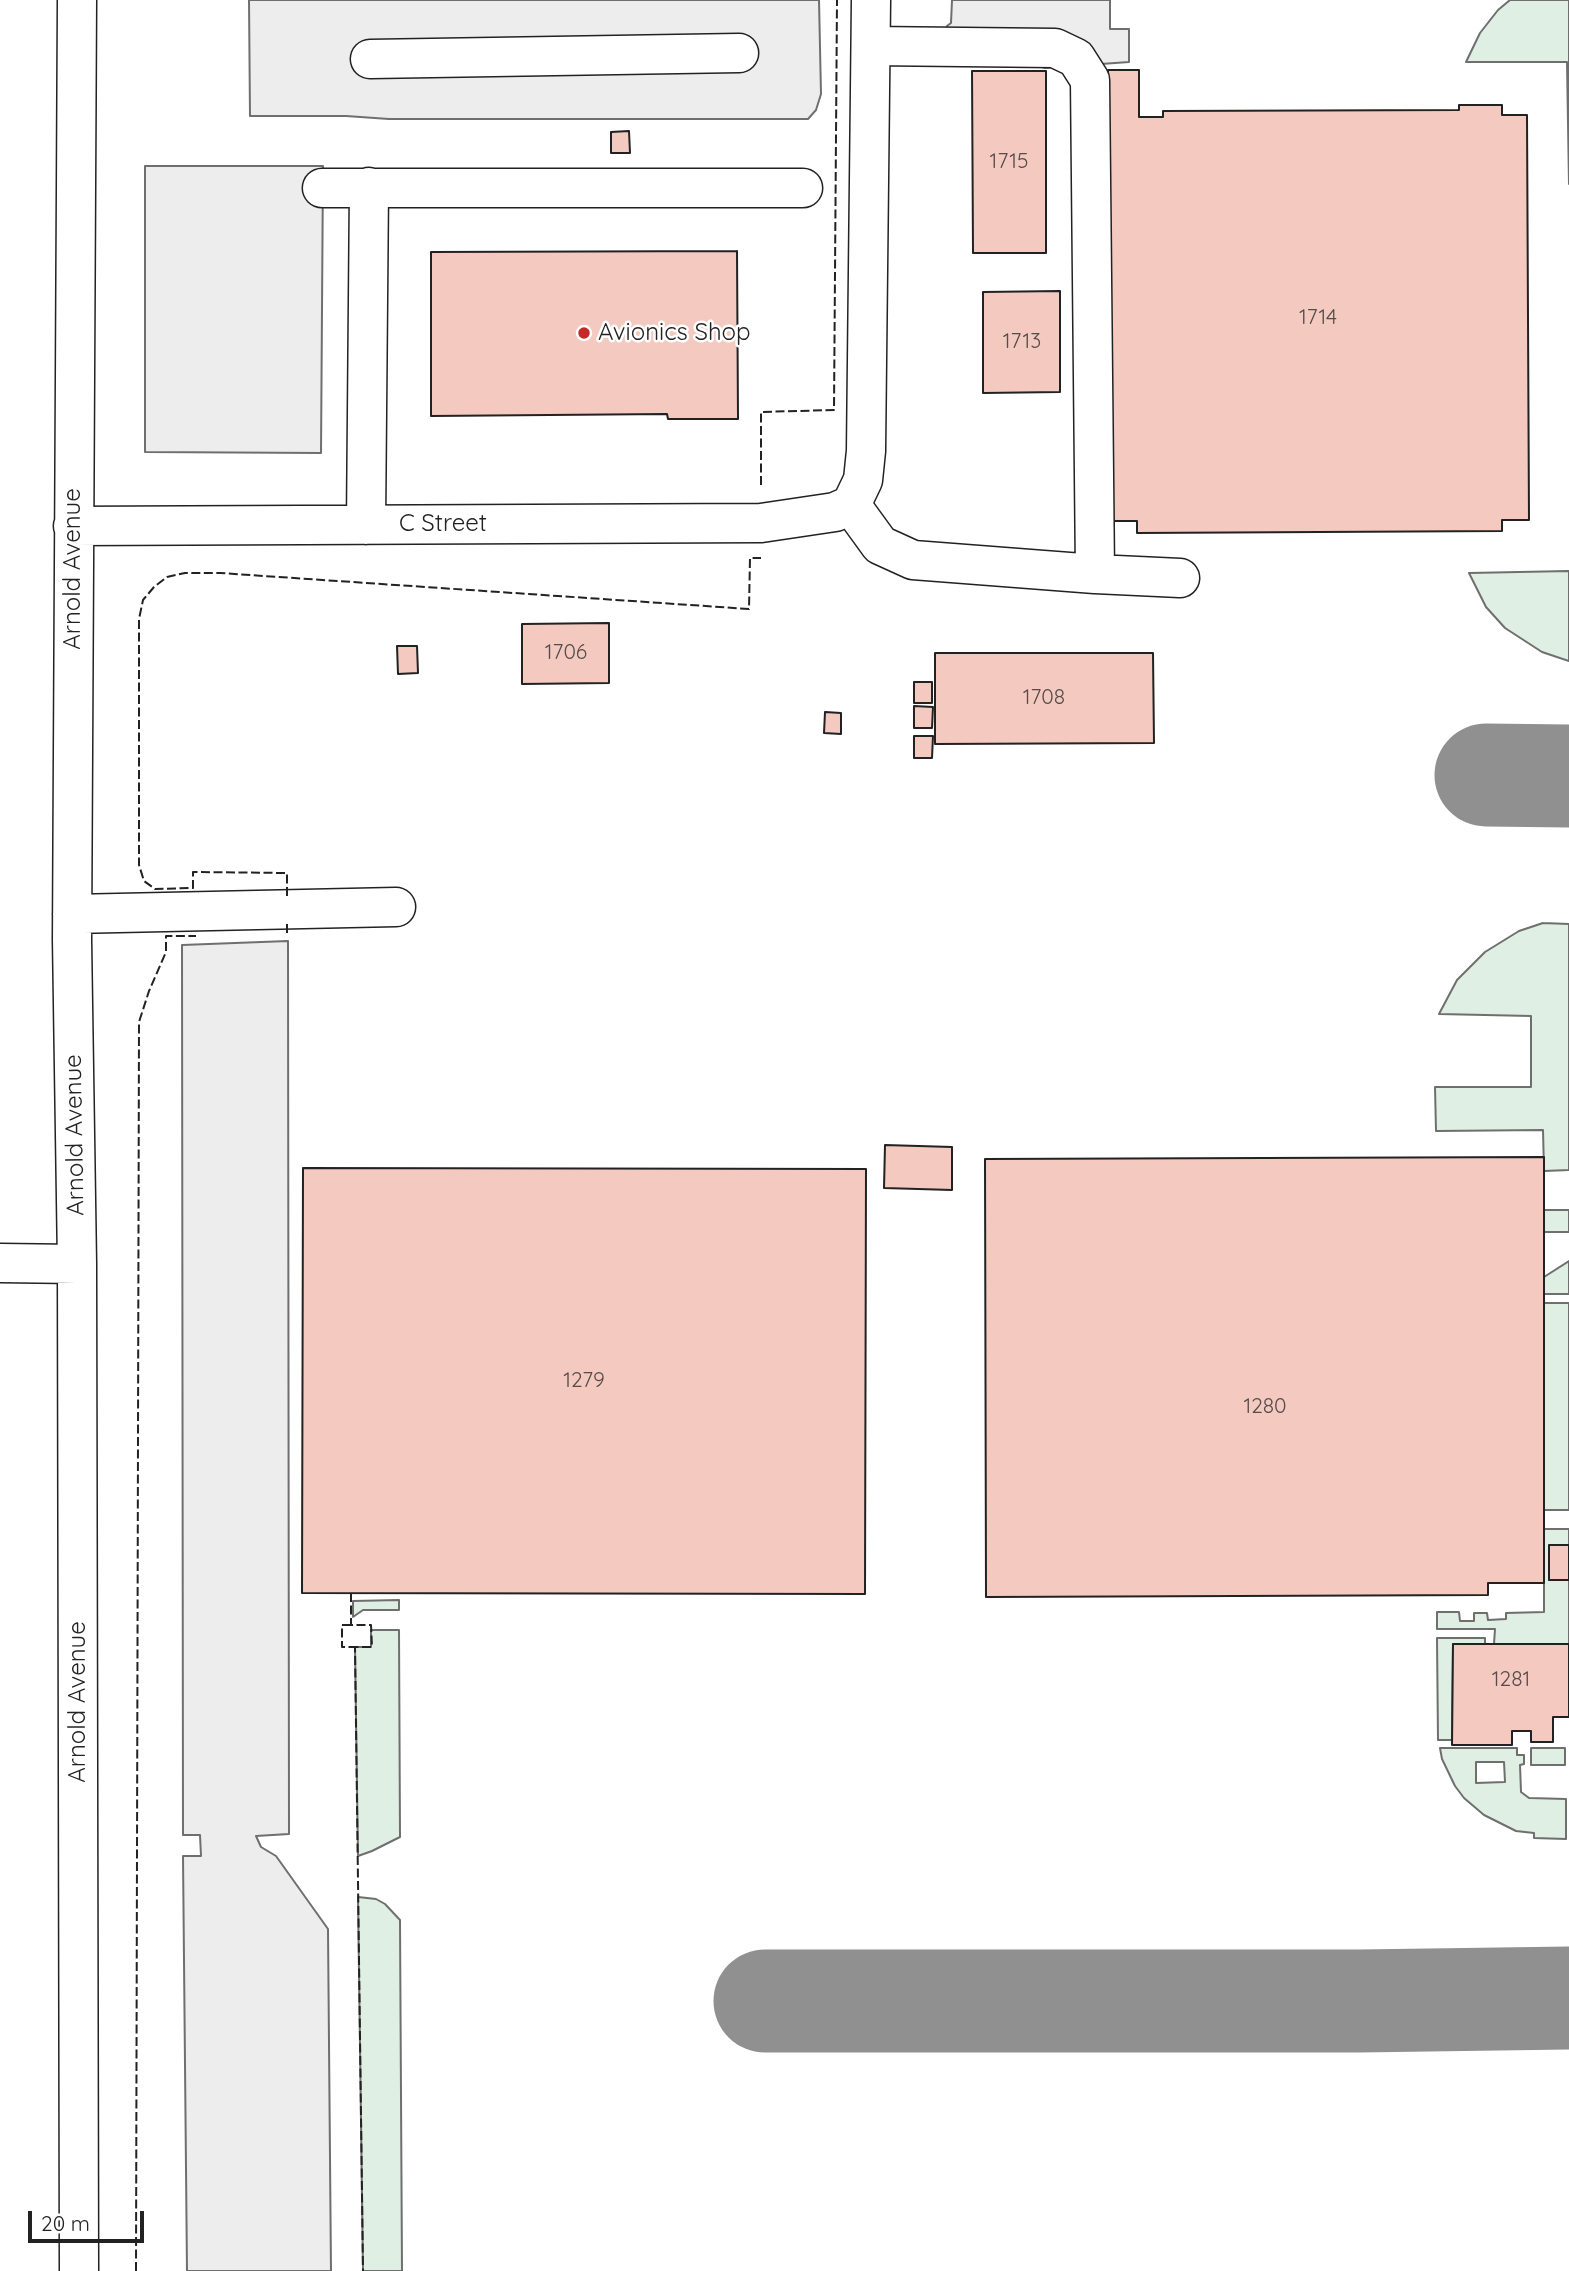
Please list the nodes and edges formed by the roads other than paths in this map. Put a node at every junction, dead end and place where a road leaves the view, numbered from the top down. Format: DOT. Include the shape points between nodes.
graph roads {
  1 [pos="77,0"];
  2 [pos="872,0"];
  3 [pos="871,46"];
  4 [pos="739,53"];
  5 [pos="370,59"];
  6 [pos="369,187"];
  7 [pos="323,188"];
  8 [pos="803,188"];
  9 [pos="851,505"];
  10 [pos="366,525"];
  11 [pos="73,527"];
  12 [pos="1095,574"];
  13 [pos="1180,578"];
  14 [pos="396,907"];
  15 [pos="72,914"];
  16 [pos="0,1263"];
  17 [pos="77,1264"];
  18 [pos="79,2271"];
  1 -- 11 [label="street, Arnold Avenue"];
  2 -- 3 [label="street"];
  3 -- 9 [label="street" via="866,452 863,480"];
  3 -- 12 [label="street" via="1055,48 1076,58 1090,80"];
  4 -- 5 [label="street"];
  6 -- 7 [label="street"];
  6 -- 8 [label="street"];
  6 -- 10 [label="street"];
  9 -- 10 [label="street, C Street" via="835,512 761,523"];
  9 -- 12 [label="street" via="880,545 913,560"];
  10 -- 11 [label="street, C Street"];
  11 -- 15 [label="street, Arnold Avenue"];
  12 -- 13 [label="street"];
  14 -- 15 [label="street"];
  15 -- 17 [label="street, Arnold Avenue"];
  16 -- 17 [label="street"];
  17 -- 18 [label="street, Arnold Avenue"];
}
